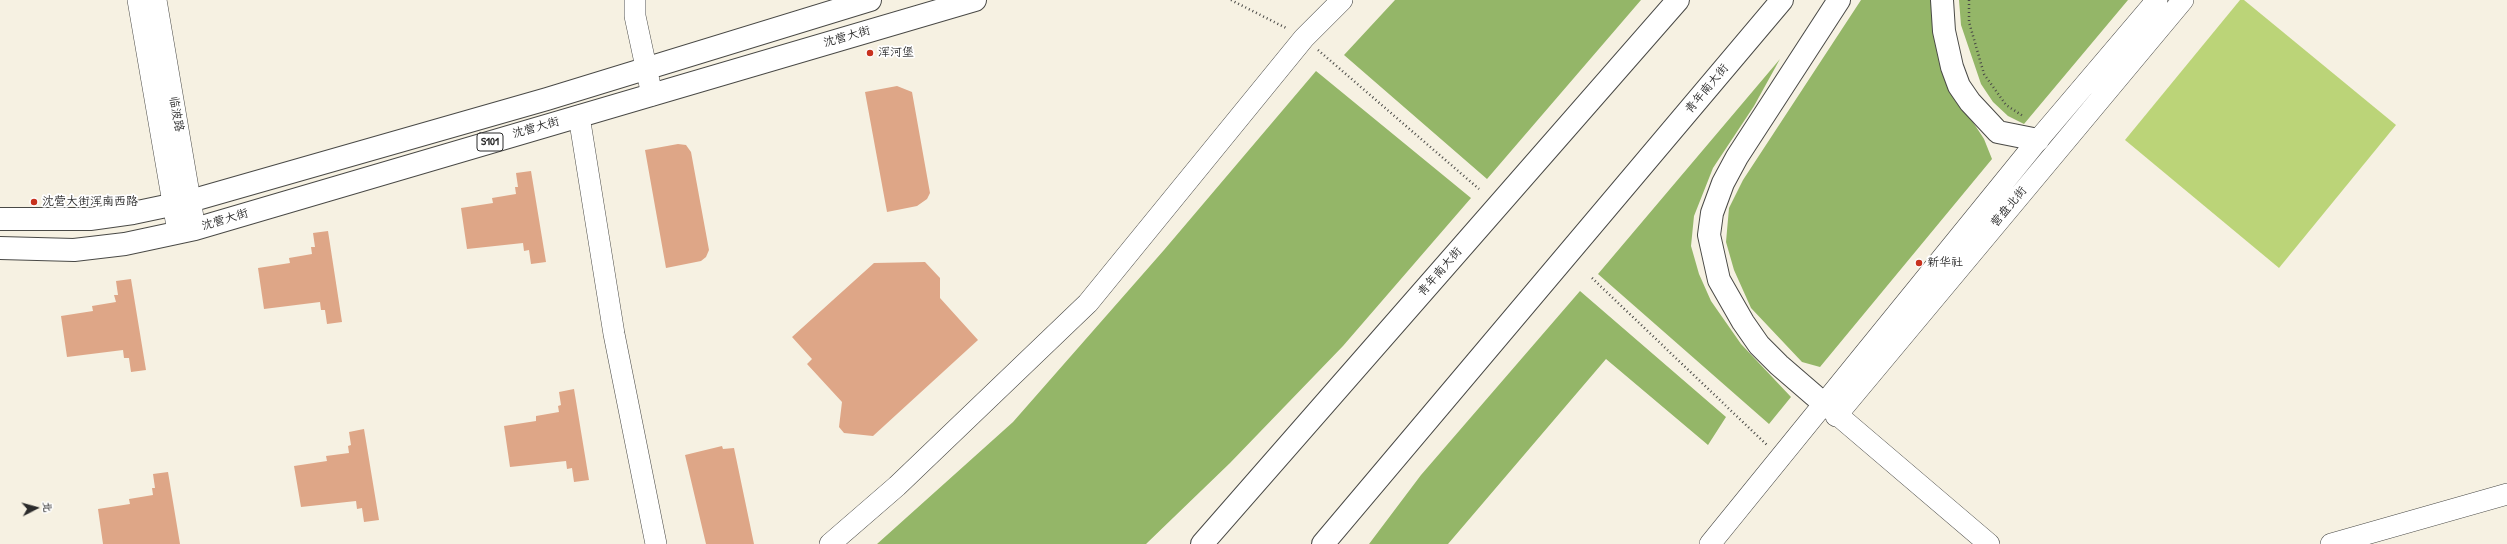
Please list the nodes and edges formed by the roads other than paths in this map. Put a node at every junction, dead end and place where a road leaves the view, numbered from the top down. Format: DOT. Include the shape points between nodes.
graph roads {
  1 [pos="138,0"];
  2 [pos="156,0"];
  3 [pos="635,0"];
  4 [pos="870,0"];
  5 [pos="975,0"];
  6 [pos="1342,0"];
  7 [pos="1678,0"];
  8 [pos="1782,0"];
  9 [pos="1838,0"];
  10 [pos="1942,0"];
  11 [pos="2157,0"];
  12 [pos="2183,0"];
  13 [pos="645,68"];
  14 [pos="652,94"];
  15 [pos="578,116"];
  16 [pos="2041,136"];
  17 [pos="182,203"];
  18 [pos="0,219"];
  19 [pos="186,230"];
  20 [pos="0,248"];
  21 [pos="1830,409"];
  22 [pos="2507,494"];
  23 [pos="2338,543"];
  24 [pos="656,544"];
  25 [pos="830,544"];
  26 [pos="1202,544"];
  27 [pos="1323,544"];
  28 [pos="1710,544"];
  29 [pos="1989,544"];
  1 -- 17 [label="street"];
  2 -- 17 [label="street, 临波路"];
  3 -- 13 [label="street" via="635,16"];
  4 -- 13 [label="main road, 沈营大街 / S101"];
  5 -- 14 [label="main road, 沈营大街 / S101"];
  6 -- 25 [label="street" via="1304,38 1088,303 897,486"];
  7 -- 26 [label="main road, 青年南大街"];
  8 -- 27 [label="main road, 青年南大街"];
  9 -- 21 [label="main road" via="1737,157 1723,183 1712,213 1709,235 1719,280 1743,322 1759,345 1779,365"];
  10 -- 16 [label="main road" via="1944,30 1952,67 1959,86 1970,102 1998,132"];
  11 -- 16 [label="street, 营盘北街"];
  12 -- 21 [label="street, 营盘北街"];
  13 -- 14 [label="street"];
  13 -- 17 [label="main road, 沈营大街 / S101" via="548,99"];
  14 -- 15 [label="main road, 沈营大街 / S101"];
  15 -- 19 [label="main road, 沈营大街 / S101"];
  15 -- 24 [label="street" via="614,334"];
  16 -- 21 [label="street, 营盘北街"];
  17 -- 18 [label="main road, 沈营大街 / S101" via="90,219"];
  17 -- 19 [label="street"];
  19 -- 20 [label="main road, 沈营大街 / S101" via="124,244 74,250"];
  21 -- 28 [label="street" via="1779,457"];
  21 -- 29 [label="street"];
  22 -- 23 [label="street"];
}
